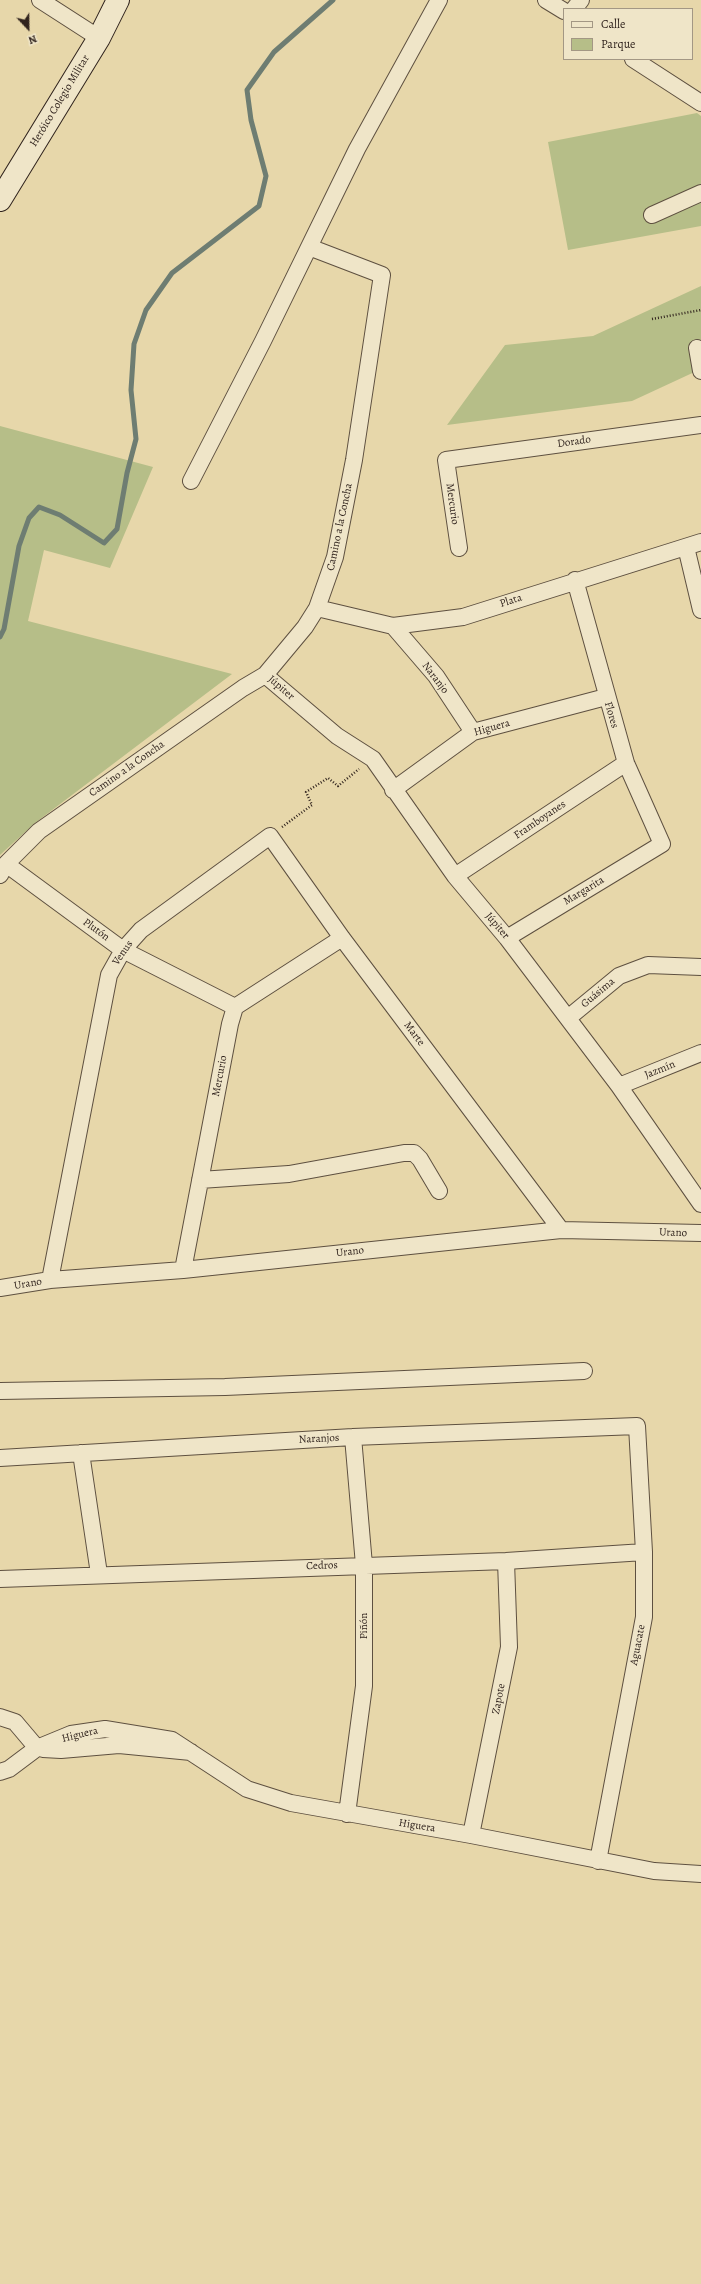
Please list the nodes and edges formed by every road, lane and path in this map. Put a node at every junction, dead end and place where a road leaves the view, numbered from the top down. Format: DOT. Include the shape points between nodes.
graph roads {
  1 [pos="40,0"];
  2 [pos="118,0"];
  3 [pos="438,0"];
  4 [pos="546,0"];
  5 [pos="581,0"];
  6 [pos="575,8"];
  7 [pos="563,10"];
  8 [pos="98,38"];
  9 [pos="635,60"];
  10 [pos="701,103"];
  11 [pos="701,193"];
  12 [pos="0,200"];
  13 [pos="652,215"];
  14 [pos="309,247"];
  15 [pos="701,310"];
  16 [pos="652,319"];
  17 [pos="698,348"];
  18 [pos="701,371"];
  19 [pos="701,425"];
  20 [pos="446,460"];
  21 [pos="191,481"];
  22 [pos="701,542"];
  23 [pos="686,547"];
  24 [pos="459,548"];
  25 [pos="575,580"];
  26 [pos="317,608"];
  27 [pos="701,610"];
  28 [pos="393,626"];
  29 [pos="266,675"];
  30 [pos="606,697"];
  31 [pos="473,732"];
  32 [pos="373,759"];
  33 [pos="626,763"];
  34 [pos="393,790"];
  35 [pos="270,836"];
  36 [pos="662,844"];
  37 [pos="3,869"];
  38 [pos="455,876"];
  39 [pos="342,938"];
  40 [pos="507,938"];
  41 [pos="123,950"];
  42 [pos="701,967"];
  43 [pos="235,1007"];
  44 [pos="568,1018"];
  45 [pos="701,1053"];
  46 [pos="620,1086"];
  47 [pos="200,1180"];
  48 [pos="439,1191"];
  49 [pos="700,1201"];
  50 [pos="561,1230"];
  51 [pos="701,1233"];
  52 [pos="183,1270"];
  53 [pos="50,1280"];
  54 [pos="0,1288"];
  55 [pos="584,1371"];
  56 [pos="0,1391"];
  57 [pos="637,1426"];
  58 [pos="353,1437"];
  59 [pos="81,1453"];
  60 [pos="0,1458"];
  61 [pos="644,1552"];
  62 [pos="506,1561"];
  63 [pos="364,1565"];
  64 [pos="99,1574"];
  65 [pos="0,1579"];
  66 [pos="0,1717"];
  67 [pos="37,1748"];
  68 [pos="0,1772"];
  69 [pos="347,1814"];
  70 [pos="471,1835"];
  71 [pos="598,1861"];
  72 [pos="701,1874"];
  1 -- 8 [label="street"];
  2 -- 8 [label="street, Heróico Colegio Militar"];
  3 -- 14 [label="street" via="357,149"];
  4 -- 7 [label="street"];
  5 -- 6 [label="street"];
  8 -- 12 [label="street, Heróico Colegio Militar"];
  9 -- 10 [label="street"];
  11 -- 13 [label="street"];
  14 -- 21 [label="street"];
  14 -- 26 [label="street, Camino a la Concha" via="382,275 351,475 335,557"];
  15 -- 16 [label="path"];
  17 -- 18 [label="street"];
  19 -- 20 [label="street, Dorado"];
  20 -- 24 [label="street, Mercurio"];
  22 -- 23 [label="street, Plata"];
  23 -- 25 [label="street, Plata"];
  23 -- 27 [label="street"];
  25 -- 28 [label="street, Plata" via="463,617"];
  25 -- 30 [label="street, Flores"];
  26 -- 28 [label="street, Plata"];
  26 -- 29 [label="street, Camino a la Concha"];
  28 -- 31 [label="street, Naranjo" via="436,676"];
  29 -- 32 [label="street, Júpiter" via="337,736"];
  29 -- 37 [label="street, Camino a la Concha" via="243,688 39,831"];
  30 -- 31 [label="street, Higuera"];
  30 -- 33 [label="street, Flores"];
  31 -- 34 [label="street, Higuera"];
  32 -- 34 [label="street, Júpiter"];
  32 -- 35 [label="path" via="338,786 328,778 306,792 312,805"];
  33 -- 36 [label="street, Flores"];
  33 -- 38 [label="street, Framboyanes"];
  34 -- 38 [label="street, Júpiter"];
  35 -- 39 [label="street, Marte"];
  35 -- 41 [label="street, Venus" via="141,930"];
  36 -- 40 [label="street, Margarita"];
  37 -- 41 [label="street, Plutón"];
  38 -- 40 [label="street, Júpiter"];
  39 -- 43 [label="street"];
  39 -- 50 [label="street, Marte"];
  40 -- 44 [label="street, Júpiter"];
  41 -- 43 [label="street, Plutón"];
  41 -- 53 [label="street, Venus" via="109,975"];
  42 -- 44 [label="street, Guásima" via="648,965 619,976"];
  43 -- 47 [label="street, Mercurio"];
  44 -- 46 [label="street, Júpiter"];
  45 -- 46 [label="street, Jazmín"];
  46 -- 49 [label="street, Júpiter"];
  47 -- 48 [label="street" via="289,1174 414,1153"];
  47 -- 52 [label="street, Mercurio"];
  50 -- 51 [label="street, Urano"];
  50 -- 52 [label="street, Urano"];
  52 -- 53 [label="street, Urano"];
  53 -- 54 [label="street, Urano"];
  55 -- 56 [label="street" via="225,1387"];
  57 -- 58 [label="street, Naranjos"];
  57 -- 61 [label="street, Aguacate"];
  58 -- 59 [label="street, Naranjos"];
  58 -- 63 [label="street, Piñón"];
  59 -- 60 [label="street, Naranjos"];
  59 -- 64 [label="street"];
  61 -- 62 [label="street, Cedros"];
  61 -- 71 [label="street, Aguacate" via="644,1617"];
  62 -- 63 [label="street, Cedros"];
  62 -- 70 [label="street, Zapote" via="509,1647"];
  63 -- 64 [label="street, Cedros"];
  63 -- 69 [label="street, Piñón" via="364,1686"];
  64 -- 65 [label="street, Cedros"];
  66 -- 67 [label="street" via="15,1722"];
  67 -- 68 [label="street, Higuera" via="9,1769"];
  67 -- 69 [label="street, Higuera" via="71,1734 104,1729 172,1740 247,1789 291,1803"];
  69 -- 70 [label="street, Higuera"];
  70 -- 71 [label="street, Higuera"];
  71 -- 72 [label="street, Higuera" via="654,1871"];
}
